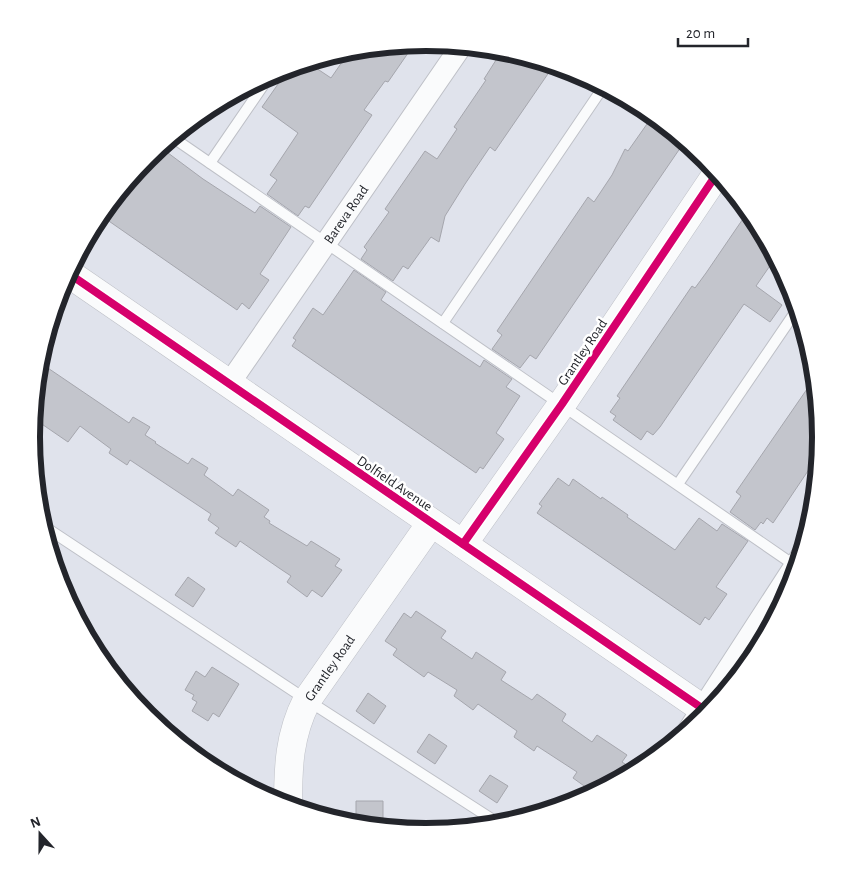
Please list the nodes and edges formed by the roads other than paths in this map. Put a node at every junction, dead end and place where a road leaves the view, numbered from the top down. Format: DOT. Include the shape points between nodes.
graph roads {
  1 [pos="457,52"];
  2 [pos="262,88"];
  3 [pos="600,92"];
  4 [pos="178,141"];
  5 [pos="210,163"];
  6 [pos="714,178"];
  7 [pos="326,243"];
  8 [pos="75,277"];
  9 [pos="793,316"];
  10 [pos="443,323"];
  11 [pos="229,384"];
  12 [pos="562,404"];
  13 [pos="678,484"];
  14 [pos="432,522"];
  15 [pos="51,530"];
  16 [pos="463,544"];
  17 [pos="793,559"];
  18 [pos="783,587"];
  19 [pos="721,687"];
  20 [pos="307,700"];
  21 [pos="702,708"];
  22 [pos="288,798"];
  23 [pos="490,818"];
  1 -- 7 [label="street, Bareva Road"];
  2 -- 5 [label="lane"];
  3 -- 10 [label="lane"];
  4 -- 5 [label="lane"];
  5 -- 7 [label="lane"];
  6 -- 12 [label="street, Grantley Road"];
  7 -- 10 [label="lane"];
  7 -- 11 [label="street, Bareva Road"];
  8 -- 11 [label="street, Dolfield Avenue"];
  9 -- 13 [label="lane"];
  10 -- 12 [label="lane"];
  11 -- 14 [label="street, Dolfield Avenue"];
  12 -- 13 [label="lane"];
  12 -- 16 [label="street, Grantley Road"];
  13 -- 17 [label="lane"];
  14 -- 16 [label="street, Dolfield Avenue"];
  14 -- 20 [label="street, Grantley Road"];
  15 -- 20 [label="lane"];
  16 -- 21 [label="street, Dolfield Avenue"];
  18 -- 19 [label="street"];
  20 -- 22 [label="street, Grantley Road" via="292,740"];
  20 -- 23 [label="lane"];
}
